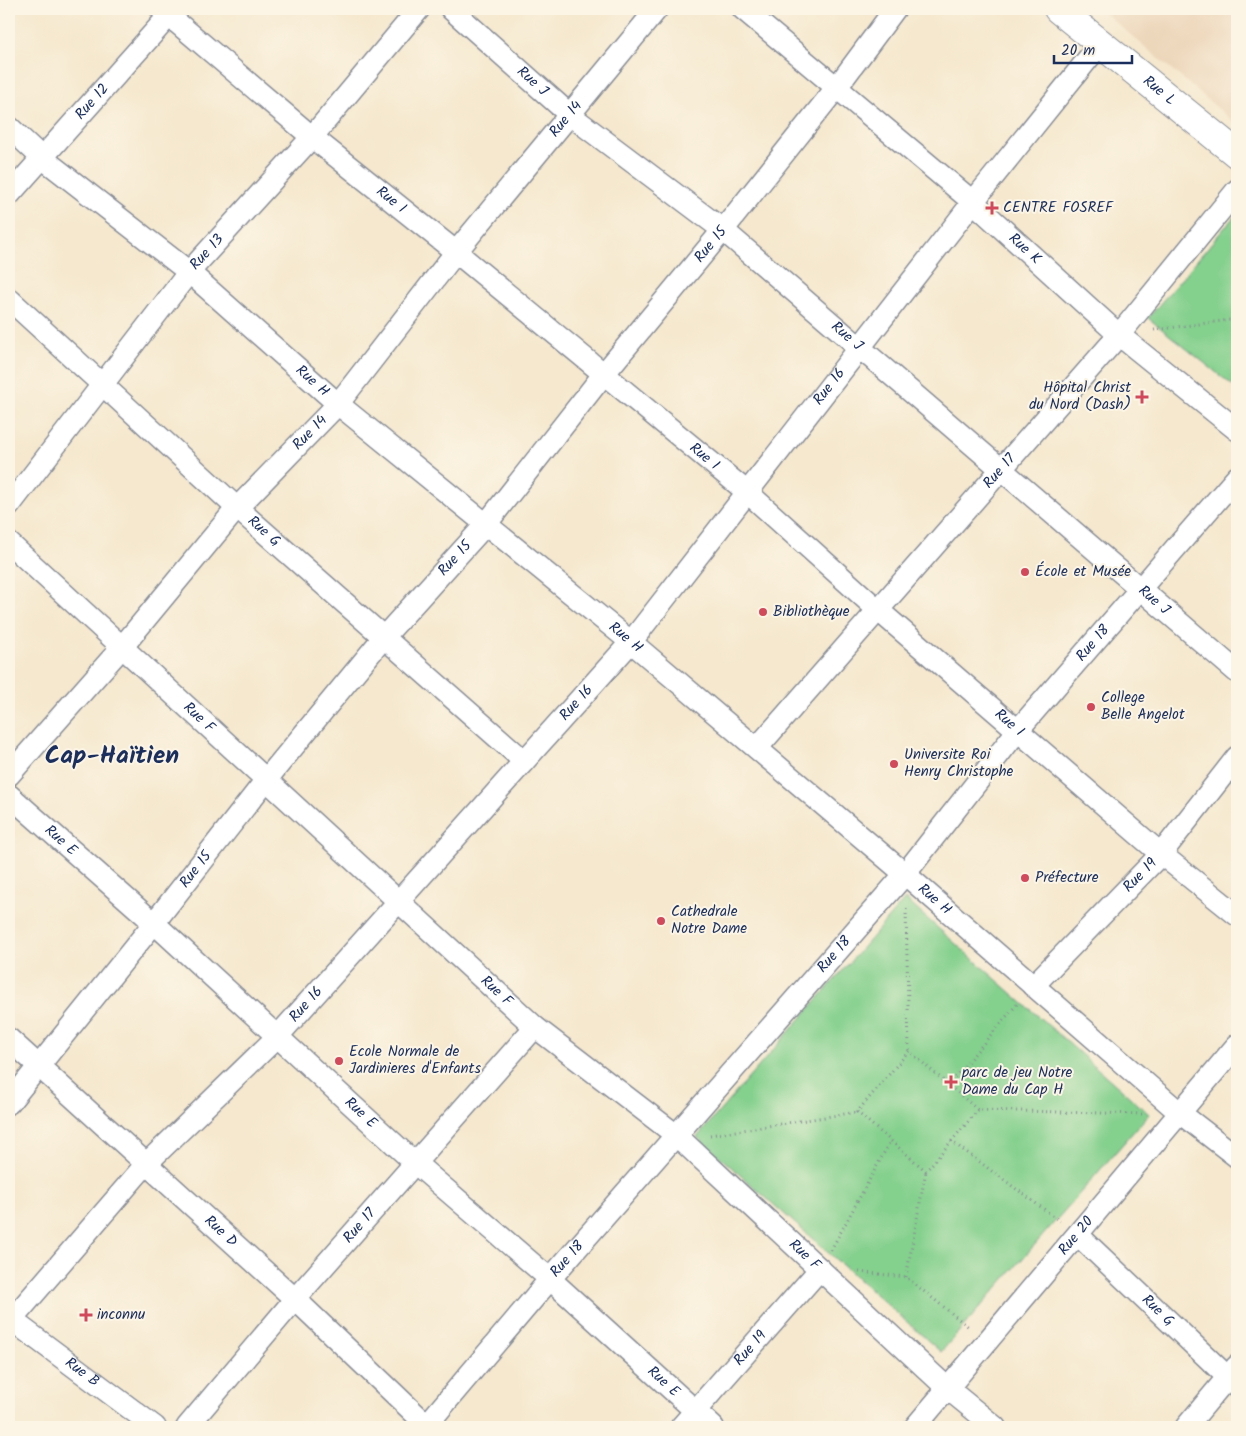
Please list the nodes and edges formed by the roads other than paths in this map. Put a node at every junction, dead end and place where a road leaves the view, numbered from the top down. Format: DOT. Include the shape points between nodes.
graph roads {
  1 [pos="419,9"];
  2 [pos="451,9"];
  3 [pos="657,9"];
  4 [pos="743,9"];
  5 [pos="895,9"];
  6 [pos="1058,9"];
  7 [pos="168,11"];
  8 [pos="1100,44"];
  9 [pos="837,87"];
  10 [pos="570,115"];
  11 [pos="9,127"];
  12 [pos="312,137"];
  13 [pos="1237,154"];
  14 [pos="41,157"];
  15 [pos="1237,190"];
  16 [pos="9,196"];
  17 [pos="973,202"];
  18 [pos="723,230"];
  19 [pos="456,252"];
  20 [pos="189,272"];
  21 [pos="9,299"];
  22 [pos="1119,335"];
  23 [pos="861,348"];
  24 [pos="603,375"];
  25 [pos="103,386"];
  26 [pos="338,404"];
  27 [pos="1237,430"];
  28 [pos="1002,470"];
  29 [pos="1237,477"];
  30 [pos="747,492"];
  31 [pos="9,506"];
  32 [pos="237,508"];
  33 [pos="487,523"];
  34 [pos="9,543"];
  35 [pos="1142,589"];
  36 [pos="878,610"];
  37 [pos="383,638"];
  38 [pos="631,642"];
  39 [pos="123,646"];
  40 [pos="1237,672"];
  41 [pos="1018,730"];
  42 [pos="757,748"];
  43 [pos="1237,757"];
  44 [pos="523,760"];
  45 [pos="9,775"];
  46 [pos="266,780"];
  47 [pos="9,795"];
  48 [pos="1161,854"];
  49 [pos="905,874"];
  50 [pos="397,903"];
  51 [pos="1237,915"];
  52 [pos="154,923"];
  53 [pos="1033,986"];
  54 [pos="534,1027"];
  55 [pos="277,1037"];
  56 [pos="9,1039"];
  57 [pos="1237,1045"];
  58 [pos="38,1067"];
  59 [pos="9,1103"];
  60 [pos="1180,1113"];
  61 [pos="676,1135"];
  62 [pos="1237,1157"];
  63 [pos="414,1162"];
  64 [pos="146,1164"];
  65 [pos="1078,1235"];
  66 [pos="820,1269"];
  67 [pos="550,1279"];
  68 [pos="294,1299"];
  69 [pos="10,1321"];
  70 [pos="1234,1376"];
  71 [pos="947,1388"];
  72 [pos="695,1411"];
  73 [pos="155,1427"];
  74 [pos="187,1427"];
  75 [pos="427,1427"];
  76 [pos="681,1427"];
  77 [pos="713,1427"];
  78 [pos="915,1427"];
  79 [pos="995,1427"];
  80 [pos="1186,1427"];
  1 -- 12 [label="street, Rue 13"];
  2 -- 10 [label="street, Rue J"];
  3 -- 10 [label="street, Rue 14"];
  4 -- 9 [label="street, Rue K"];
  5 -- 9 [label="street, Rue 15"];
  6 -- 8 [label="street, Rue L"];
  7 -- 12 [label="street, Rue I"];
  7 -- 14 [label="street, Rue 12"];
  8 -- 13 [label="street, Rue L"];
  8 -- 17 [label="street, Rue 16"];
  9 -- 17 [label="street, Rue K"];
  9 -- 18 [label="street, Rue 15"];
  10 -- 18 [label="street, Rue J"];
  10 -- 19 [label="street, Rue 14"];
  11 -- 14 [label="street, Rue H"];
  12 -- 19 [label="street, Rue I"];
  12 -- 20 [label="street, Rue 13"];
  14 -- 16 [label="street, Rue 12"];
  14 -- 20 [label="street, Rue H"];
  15 -- 22 [label="street, Rue 17"];
  17 -- 22 [label="street, Rue K"];
  17 -- 23 [label="street, Rue 16"];
  18 -- 23 [label="street, Rue J"];
  18 -- 24 [label="street, Rue 15"];
  19 -- 24 [label="street, Rue I"];
  19 -- 26 [label="street, Rue 14"];
  20 -- 25 [label="street, Rue 13"];
  20 -- 26 [label="street, Rue H"];
  21 -- 25 [label="street, Rue G"];
  22 -- 27 [label="street, Rue K"];
  22 -- 28 [label="street, Rue 17"];
  23 -- 28 [label="street, Rue J"];
  23 -- 30 [label="street, Rue 16"];
  24 -- 30 [label="street, Rue I"];
  24 -- 33 [label="street, Rue 15"];
  25 -- 31 [label="street, Rue 13"];
  25 -- 32 [label="street, Rue G"];
  26 -- 32 [label="street, Rue 14"];
  26 -- 33 [label="street, Rue H"];
  28 -- 35 [label="street, Rue J"];
  28 -- 36 [label="street, Rue 17"];
  29 -- 35 [label="street, Rue 18"];
  30 -- 36 [label="street, Rue I"];
  30 -- 38 [label="street, Rue 16"];
  32 -- 37 [label="street, Rue G"];
  32 -- 39 [label="street, Rue 14"];
  33 -- 37 [label="street, Rue 15"];
  33 -- 38 [label="street, Rue H"];
  34 -- 39 [label="street, Rue F"];
  35 -- 40 [label="street, Rue J"];
  35 -- 41 [label="street, Rue 18"];
  36 -- 41 [label="street, Rue I"];
  36 -- 42 [label="street, Rue 17"];
  37 -- 44 [label="street, Rue G"];
  37 -- 46 [label="street, Rue 15"];
  38 -- 42 [label="street, Rue H"];
  38 -- 44 [label="street, Rue 16"];
  39 -- 45 [label="street, Rue 14"];
  39 -- 46 [label="street, Rue F"];
  41 -- 48 [label="street, Rue I"];
  41 -- 49 [label="street, Rue 18"];
  42 -- 49 [label="street, Rue H"];
  43 -- 48 [label="street, Rue 19"];
  44 -- 50 [label="street, Rue 16"];
  46 -- 50 [label="street, Rue F"];
  46 -- 52 [label="street, Rue 15"];
  47 -- 52 [label="street, Rue E"];
  48 -- 51 [label="street, Rue I"];
  48 -- 53 [label="street, Rue 19"];
  49 -- 53 [label="street, Rue H"];
  49 -- 61 [label="street, Rue 18"];
  50 -- 54 [label="street, Rue F"];
  50 -- 55 [label="street, Rue 16"];
  52 -- 55 [label="street, Rue E"];
  52 -- 58 [label="street, Rue 15"];
  53 -- 60 [label="street, Rue H"];
  54 -- 61 [label="street, Rue F"];
  54 -- 63 [label="street, Rue 17"];
  55 -- 63 [label="street, Rue E"];
  55 -- 64 [label="street, Rue 16"];
  56 -- 58 [label="street, Rue D"];
  57 -- 60 [label="street, Rue 20"];
  58 -- 59 [label="street, Rue 15"];
  58 -- 64 [label="street, Rue D"];
  60 -- 62 [label="street, Rue H"];
  60 -- 65 [label="street, Rue 20"];
  61 -- 66 [label="street, Rue F"];
  61 -- 67 [label="street, Rue 18"];
  63 -- 67 [label="street, Rue E"];
  63 -- 68 [label="street, Rue 17"];
  64 -- 68 [label="street, Rue D"];
  64 -- 69 [label="street, Rue 16"];
  65 -- 70 [label="street, Rue G"];
  65 -- 71 [label="street, Rue 20"];
  66 -- 71 [label="street, Rue F"];
  66 -- 72 [label="street, Rue 19"];
  67 -- 72 [label="street, Rue E"];
  67 -- 75 [label="street, Rue 18"];
  68 -- 74 [label="street, Rue 17"];
  68 -- 75 [label="street, Rue D"];
  69 -- 73 [label="street, Rue B"];
  70 -- 80 [label="street"];
  71 -- 78 [label="street, Rue 20"];
  71 -- 79 [label="street, Rue F"];
  72 -- 76 [label="street, Rue 19"];
  72 -- 77 [label="street, Rue E"];
}
